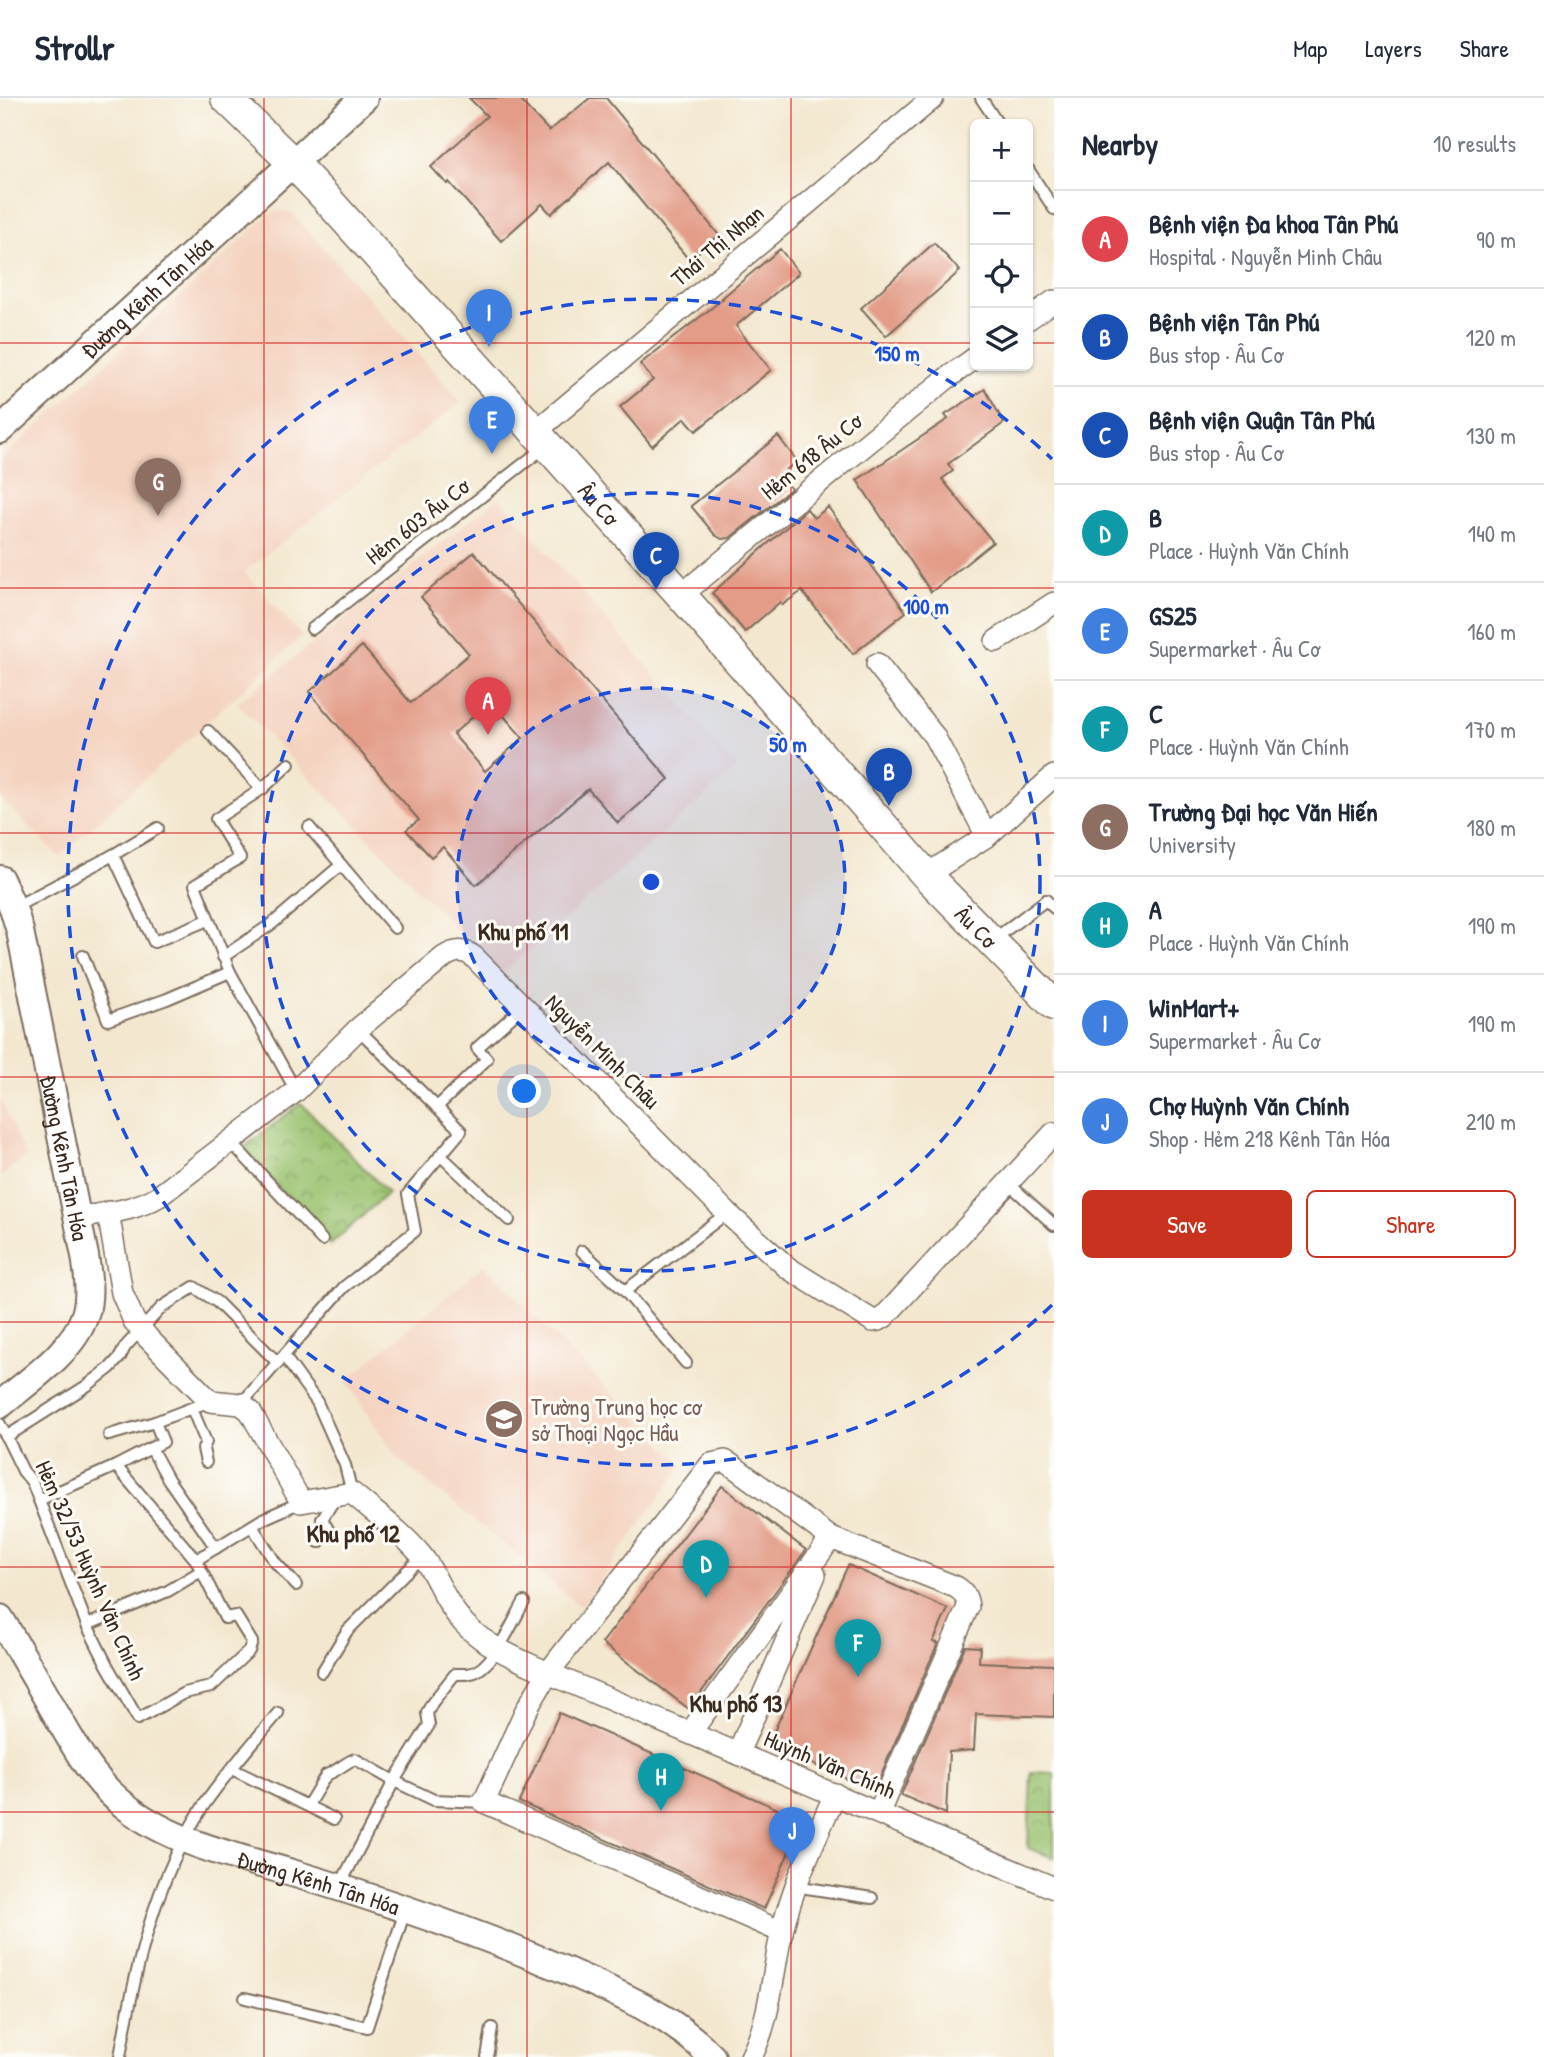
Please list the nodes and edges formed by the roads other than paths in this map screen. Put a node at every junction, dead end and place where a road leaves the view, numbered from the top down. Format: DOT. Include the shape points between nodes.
graph roads {
  1 [pos="364,98"];
  2 [pos="933,98"];
  3 [pos="981,98"];
  4 [pos="237,101"];
  5 [pos="995,119"];
  6 [pos="292,162"];
  7 [pos="1033,177"];
  8 [pos="1054,209"];
  9 [pos="1054,301"];
  10 [pos="1033,316"];
  11 [pos="970,362"];
  12 [pos="0,430"];
  13 [pos="541,439"];
  14 [pos="681,595"];
  15 [pos="1054,603"];
  16 [pos="312,629"];
  17 [pos="996,641"];
  18 [pos="877,664"];
  19 [pos="208,731"];
  20 [pos="289,764"];
  21 [pos="1054,776"];
  22 [pos="262,789"];
  23 [pos="309,827"];
  24 [pos="158,828"];
  25 [pos="987,836"];
  26 [pos="113,855"];
  27 [pos="341,864"];
  28 [pos="926,874"];
  29 [pos="0,879"];
  30 [pos="13,908"];
  31 [pos="1054,908"];
  32 [pos="208,920"];
  33 [pos="395,928"];
  34 [pos="991,941"];
  35 [pos="83,956"];
  36 [pos="223,957"];
  37 [pos="230,972"];
  38 [pos="1051,998"];
  39 [pos="523,1007"];
  40 [pos="358,1029"];
  41 [pos="296,1091"];
  42 [pos="436,1107"];
  43 [pos="1054,1133"];
  44 [pos="231,1142"];
  45 [pos="440,1155"];
  46 [pos="1007,1182"];
  47 [pos="108,1212"];
  48 [pos="727,1213"];
  49 [pos="78,1218"];
  50 [pos="509,1220"];
  51 [pos="1054,1225"];
  52 [pos="322,1240"];
  53 [pos="582,1251"];
  54 [pos="625,1291"];
  55 [pos="140,1329"];
  56 [pos="281,1359"];
  57 [pos="686,1363"];
  58 [pos="241,1404"];
  59 [pos="0,1405"];
  60 [pos="201,1405"];
  61 [pos="155,1422"];
  62 [pos="0,1424"];
  63 [pos="108,1435"];
  64 [pos="6,1437"];
  65 [pos="150,1447"];
  66 [pos="206,1462"];
  67 [pos="116,1466"];
  68 [pos="345,1494"];
  69 [pos="39,1500"];
  70 [pos="301,1502"];
  71 [pos="252,1526"];
  72 [pos="831,1538"];
  73 [pos="319,1542"];
  74 [pos="216,1548"];
  75 [pos="423,1558"];
  76 [pos="198,1565"];
  77 [pos="296,1585"];
  78 [pos="524,1602"];
  79 [pos="0,1618"];
  80 [pos="87,1625"];
  81 [pos="498,1650"];
  82 [pos="323,1672"];
  83 [pos="548,1673"];
  84 [pos="278,1713"];
  85 [pos="690,1733"];
  86 [pos="738,1753"];
  87 [pos="232,1769"];
  88 [pos="394,1781"];
  89 [pos="835,1794"];
  90 [pos="484,1802"];
  91 [pos="307,1805"];
  92 [pos="879,1812"];
  93 [pos="334,1819"];
  94 [pos="183,1840"];
  95 [pos="794,1886"];
  96 [pos="339,1887"];
  97 [pos="1054,1888"];
  98 [pos="872,1898"];
  99 [pos="406,1908"];
  100 [pos="782,1932"];
  101 [pos="245,1998"];
  102 [pos="492,2028"];
  103 [pos="120,2057"];
  104 [pos="487,2057"];
  105 [pos="712,2057"];
  106 [pos="751,2057"];
  1 -- 6 [label="street, Đường Kênh Tân Hóa"];
  2 -- 13 [label="street, Thái Thị Nhạn"];
  3 -- 5 [label="lane"];
  4 -- 6 [label="main road, Âu Cơ"];
  6 -- 12 [label="street, Đường Kênh Tân Hóa"];
  6 -- 13 [label="main road, Âu Cơ"];
  7 -- 8 [label="lane"];
  9 -- 10 [label="street"];
  11 -- 14 [label="street, Hẻm 618 Âu Cơ"];
  13 -- 14 [label="main road, Âu Cơ"];
  13 -- 16 [label="lane, Hẻm 603 Âu Cơ"];
  14 -- 28 [label="main road, Âu Cơ"];
  15 -- 17 [label="street"];
  18 -- 25 [label="street" via="934,736"];
  19 -- 22 [label="lane"];
  20 -- 22 [label="lane"];
  21 -- 25 [label="street"];
  22 -- 32 [label="lane" via="216,819 240,858 195,885"];
  23 -- 27 [label="lane"];
  24 -- 26 [label="lane"];
  25 -- 28 [label="street"];
  26 -- 30 [label="lane"];
  26 -- 32 [label="lane" via="153,942"];
  27 -- 33 [label="lane"];
  27 -- 36 [label="lane" via="273,923"];
  28 -- 34 [label="main road, Âu Cơ"];
  29 -- 30 [label="street, Đường Kênh Tân Hóa"];
  30 -- 49 [label="street, Đường Kênh Tân Hóa"];
  31 -- 34 [label="lane" via="1046,900"];
  32 -- 36 [label="lane"];
  34 -- 38 [label="main road, Âu Cơ"];
  35 -- 37 [label="lane" via="108,1020"];
  36 -- 37 [label="lane"];
  37 -- 41 [label="lane"];
  39 -- 40 [label="street, Nguyễn Minh Châu" via="468,952 452,952"];
  39 -- 42 [label="lane" via="477,1048 487,1059"];
  39 -- 48 [label="street, Nguyễn Minh Châu"];
  40 -- 41 [label="street, Nguyễn Minh Châu"];
  40 -- 42 [label="lane"];
  41 -- 44 [label="street, Nguyễn Minh Châu"];
  42 -- 45 [label="lane" via="461,1131"];
  43 -- 46 [label="street, Nguyễn Minh Châu"];
  44 -- 47 [label="street, Nguyễn Minh Châu" via="149,1202"];
  44 -- 52 [label="lane"];
  45 -- 50 [label="lane"];
  45 -- 56 [label="lane" via="408,1194 415,1231 344,1287"];
  46 -- 48 [label="street, Nguyễn Minh Châu" via="884,1317 873,1321 788,1268"];
  46 -- 51 [label="lane"];
  47 -- 49 [label="street, Nguyễn Minh Châu"];
  47 -- 55 [label="street" via="125,1304"];
  48 -- 54 [label="lane"];
  49 -- 59 [label="street, Đường Kênh Tân Hóa" via="88,1271 85,1316 67,1346"];
  53 -- 54 [label="lane"];
  54 -- 57 [label="lane"];
  55 -- 56 [label="lane" via="162,1307 194,1287"];
  55 -- 60 [label="street"];
  55 -- 64 [label="lane" via="110,1368"];
  56 -- 58 [label="lane"];
  56 -- 68 [label="lane" via="317,1402 345,1465"];
  58 -- 60 [label="street"];
  58 -- 70 [label="street" via="250,1411"];
  60 -- 61 [label="lane"];
  60 -- 66 [label="lane"];
  61 -- 63 [label="lane"];
  61 -- 65 [label="lane" via="163,1442"];
  62 -- 64 [label="lane, Hẻm 32/53 Huỳnh Văn Chính"];
  64 -- 69 [label="lane, Hẻm 32/53 Huỳnh Văn Chính"];
  65 -- 67 [label="lane"];
  65 -- 74 [label="lane"];
  67 -- 69 [label="lane"];
  67 -- 76 [label="lane"];
  68 -- 70 [label="street"];
  68 -- 73 [label="lane" via="322,1519 328,1529"];
  68 -- 75 [label="street, Huỳnh Văn Chính"];
  69 -- 80 [label="lane, Hẻm 32/53 Huỳnh Văn Chính"];
  70 -- 71 [label="lane"];
  71 -- 74 [label="lane"];
  71 -- 77 [label="lane"];
  72 -- 83 [label="street" via="730,1464 711,1464"];
  72 -- 85 [label="street"];
  72 -- 86 [label="street"];
  72 -- 92 [label="street" via="956,1587 967,1599 968,1607"];
  74 -- 76 [label="lane"];
  75 -- 81 [label="street, Huỳnh Văn Chính" via="456,1615"];
  75 -- 82 [label="lane" via="347,1631"];
  76 -- 80 [label="lane" via="168,1591"];
  76 -- 80 [label="lane, Hẻm 32/53 Huỳnh Văn Chính" via="225,1618 236,1616 252,1642 211,1687 184,1693 138,1719"];
  78 -- 81 [label="lane"];
  79 -- 94 [label="street, Đường Kênh Tân Hóa" via="99,1782 135,1814"];
  81 -- 83 [label="street, Huỳnh Văn Chính"];
  81 -- 88 [label="lane" via="479,1671 455,1674 432,1703 427,1713 429,1725"];
  83 -- 85 [label="street, Huỳnh Văn Chính"];
  83 -- 90 [label="street"];
  84 -- 87 [label="lane"];
  85 -- 86 [label="street, Huỳnh Văn Chính"];
  86 -- 89 [label="street, Huỳnh Văn Chính"];
  87 -- 91 [label="lane"];
  87 -- 94 [label="lane"];
  88 -- 90 [label="lane" via="434,1800"];
  88 -- 91 [label="lane" via="355,1759 326,1775"];
  88 -- 96 [label="lane"];
  89 -- 92 [label="street, Huỳnh Văn Chính"];
  89 -- 95 [label="street"];
  90 -- 100 [label="street"];
  91 -- 93 [label="lane"];
  92 -- 97 [label="street, Huỳnh Văn Chính"];
  94 -- 96 [label="street, Đường Kênh Tân Hóa"];
  94 -- 103 [label="lane" via="146,1932"];
  95 -- 98 [label="lane"];
  95 -- 100 [label="street"];
  96 -- 99 [label="street, Đường Kênh Tân Hóa"];
  99 -- 101 [label="lane" via="368,2027"];
  99 -- 105 [label="street, Đường Kênh Tân Hóa" via="620,1994 685,2032"];
  100 -- 106 [label="street" via="763,2028"];
  102 -- 104 [label="lane"];
}
